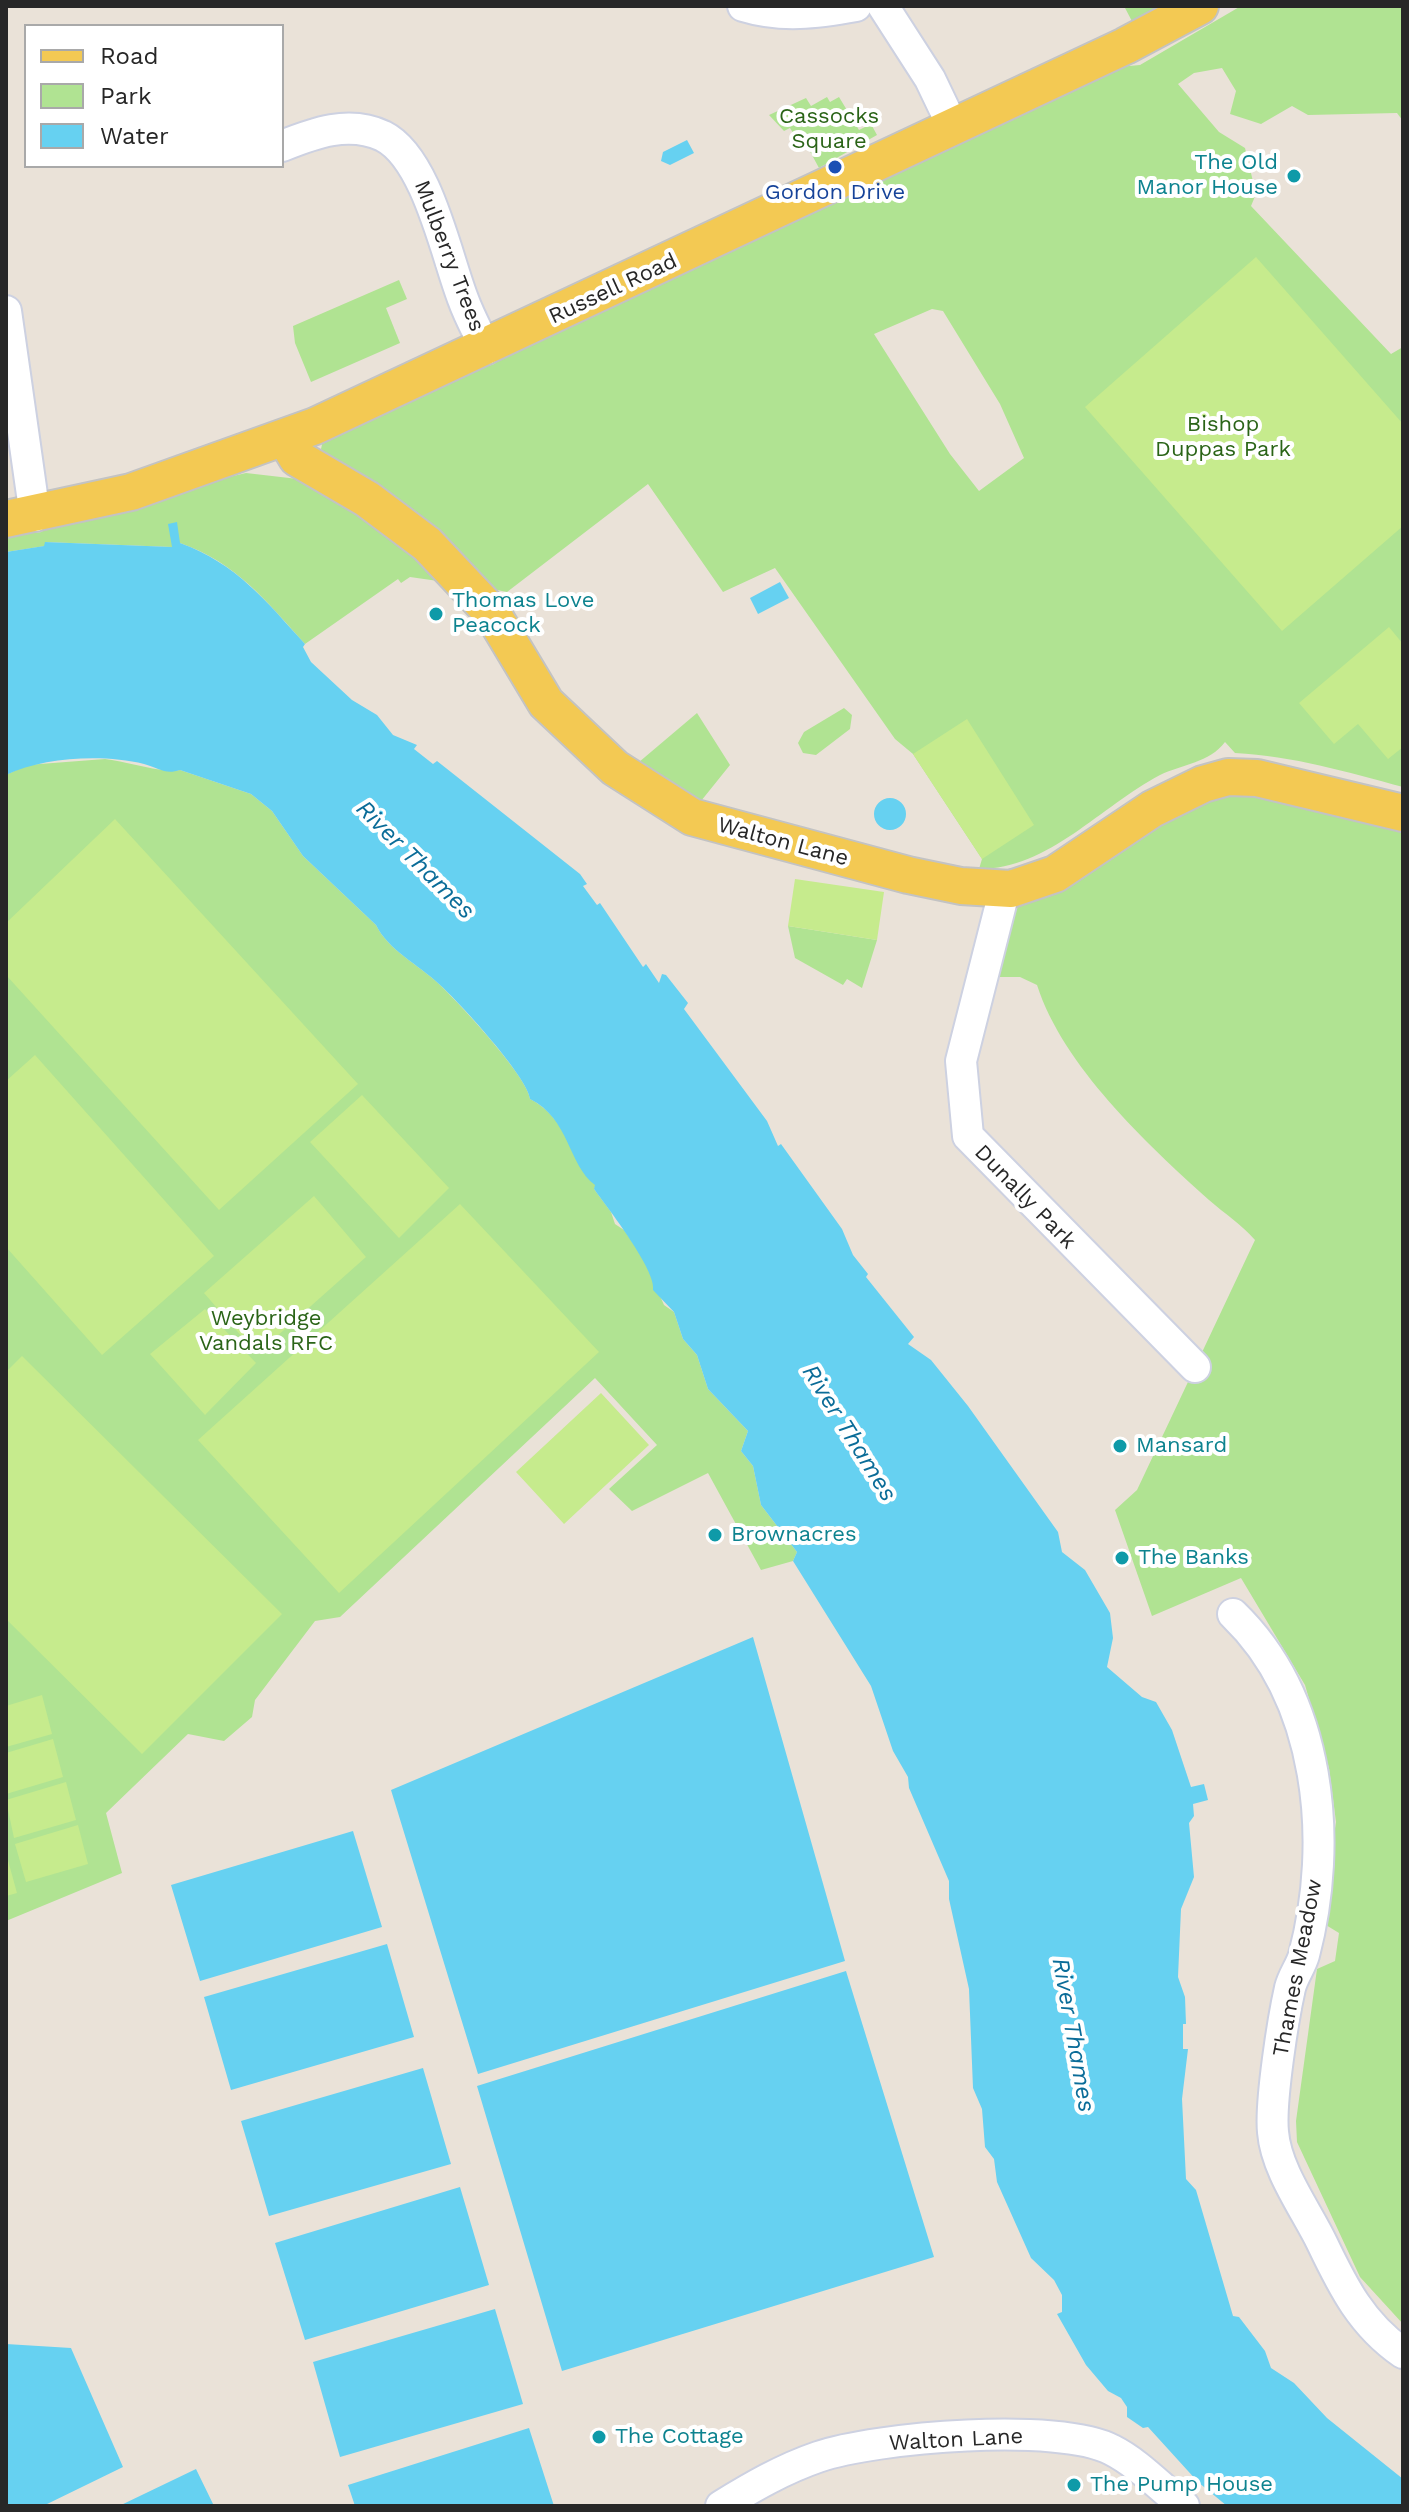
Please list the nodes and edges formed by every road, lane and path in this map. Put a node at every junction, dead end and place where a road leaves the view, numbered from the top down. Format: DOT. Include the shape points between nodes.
graph roads {
  1 [pos="743,6"];
  2 [pos="856,6"];
  3 [pos="883,6"];
  4 [pos="1200,6"];
  5 [pos="952,125"];
  6 [pos="284,145"];
  7 [pos="6,311"];
  8 [pos="486,349"];
  9 [pos="285,438"];
  10 [pos="20,518"];
  11 [pos="1403,813"];
  12 [pos="1005,888"];
  13 [pos="1195,1367"];
  14 [pos="1233,1614"];
  15 [pos="1403,2353"];
  16 [pos="721,2506"];
  17 [pos="1184,2506"];
  1 -- 2 [label="street" via="765,13 810,14"];
  3 -- 5 [label="street" via="930,79"];
  4 -- 5 [label="main road, Russell Road" via="1145,37"];
  5 -- 8 [label="main road, Russell Road"];
  6 -- 8 [label="street, Mulberry Trees" via="346,129 383,136 403,153 418,176"];
  7 -- 10 [label="street"];
  8 -- 9 [label="main road, Russell Road"];
  9 -- 10 [label="main road, Russell Road" via="143,489"];
  9 -- 12 [label="main road, Walton Lane" via="297,458 367,499 456,571 499,624 546,703 648,792 692,817 753,836 961,886"];
  11 -- 12 [label="main road, Walton Lane" via="1257,778 1228,777 1152,809 1055,874"];
  12 -- 13 [label="street, Dunally Park" via="961,1061 968,1136"];
  14 -- 15 [label="street, Thames Meadow" via="1253,1633 1295,1705 1318,1797 1320,1825 1304,1956 1291,1986 1273,2134 1280,2159 1345,2291 1380,2337"];
  16 -- 17 [label="street, Walton Lane" via="773,2475 861,2447 912,2440 1054,2436 1113,2450"];
}
